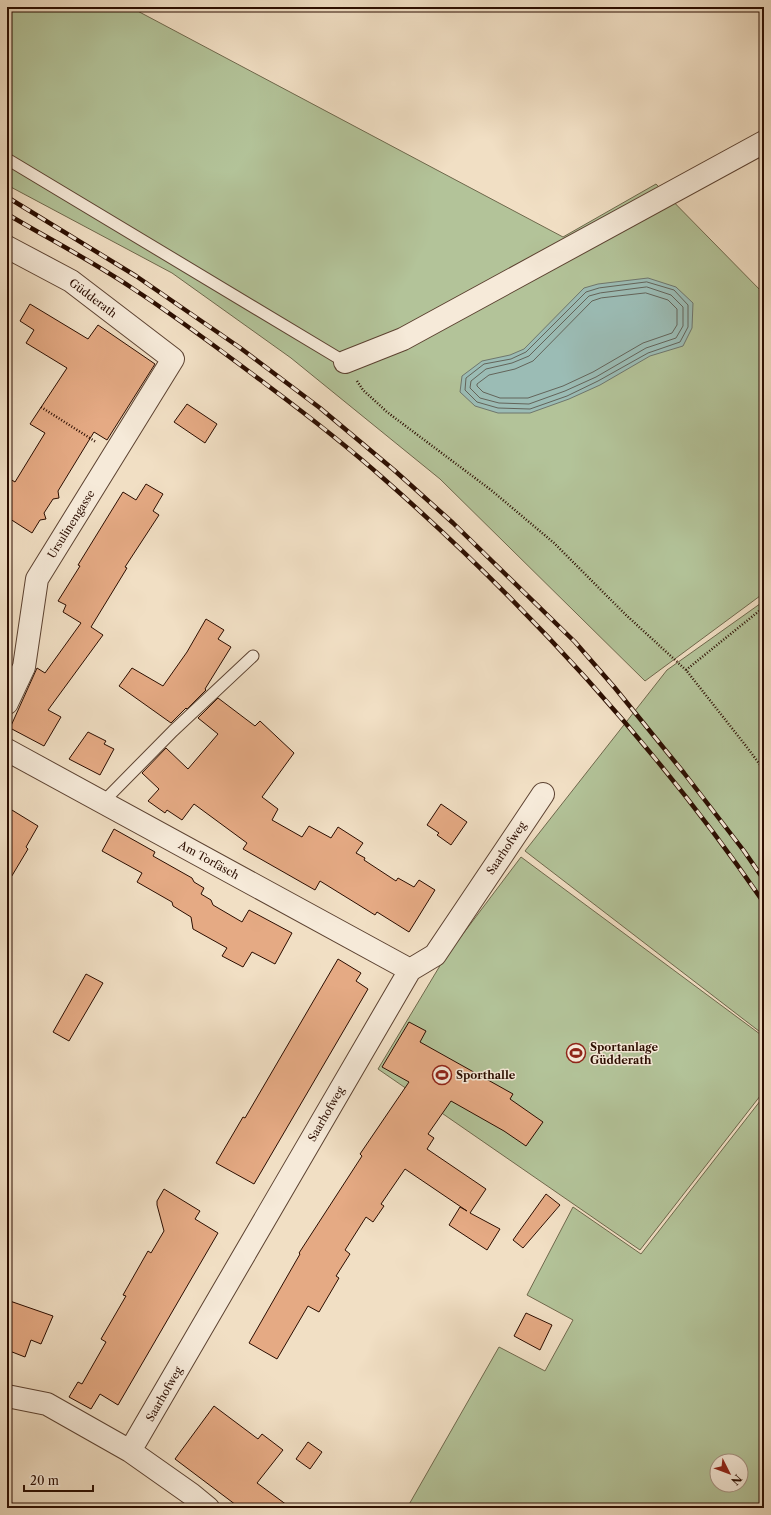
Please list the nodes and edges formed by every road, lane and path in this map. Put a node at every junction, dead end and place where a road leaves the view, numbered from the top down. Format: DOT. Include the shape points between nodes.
graph roads {
  1 [pos="764,142"];
  2 [pos="7,159"];
  3 [pos="7,246"];
  4 [pos="173,359"];
  5 [pos="345,362"];
  6 [pos="41,407"];
  7 [pos="114,454"];
  8 [pos="764,607"];
  9 [pos="253,656"];
  10 [pos="686,670"];
  11 [pos="7,703"];
  12 [pos="7,750"];
  13 [pos="764,770"];
  14 [pos="543,794"];
  15 [pos="102,802"];
  16 [pos="410,970"];
  17 [pos="7,1396"];
  18 [pos="130,1452"];
  19 [pos="208,1508"];
  1 -- 5 [label="street" via="403,339"];
  2 -- 5 [label="lane"];
  3 -- 4 [label="street, Güdderath" via="71,281"];
  4 -- 7 [label="street, Ursulinengasse"];
  5 -- 10 [label="path" via="363,390 387,412 491,490 554,543"];
  6 -- 7 [label="path"];
  7 -- 11 [label="street, Ursulinengasse" via="37,579 24,667"];
  8 -- 10 [label="path"];
  9 -- 15 [label="lane"];
  10 -- 13 [label="path"];
  12 -- 15 [label="street, Am Torfäsch"];
  14 -- 16 [label="street, Saarhofweg" via="435,955"];
  15 -- 16 [label="street, Am Torfäsch"];
  16 -- 18 [label="street, Saarhofweg"];
  17 -- 18 [label="street" via="47,1404"];
  18 -- 19 [label="street"];
}
